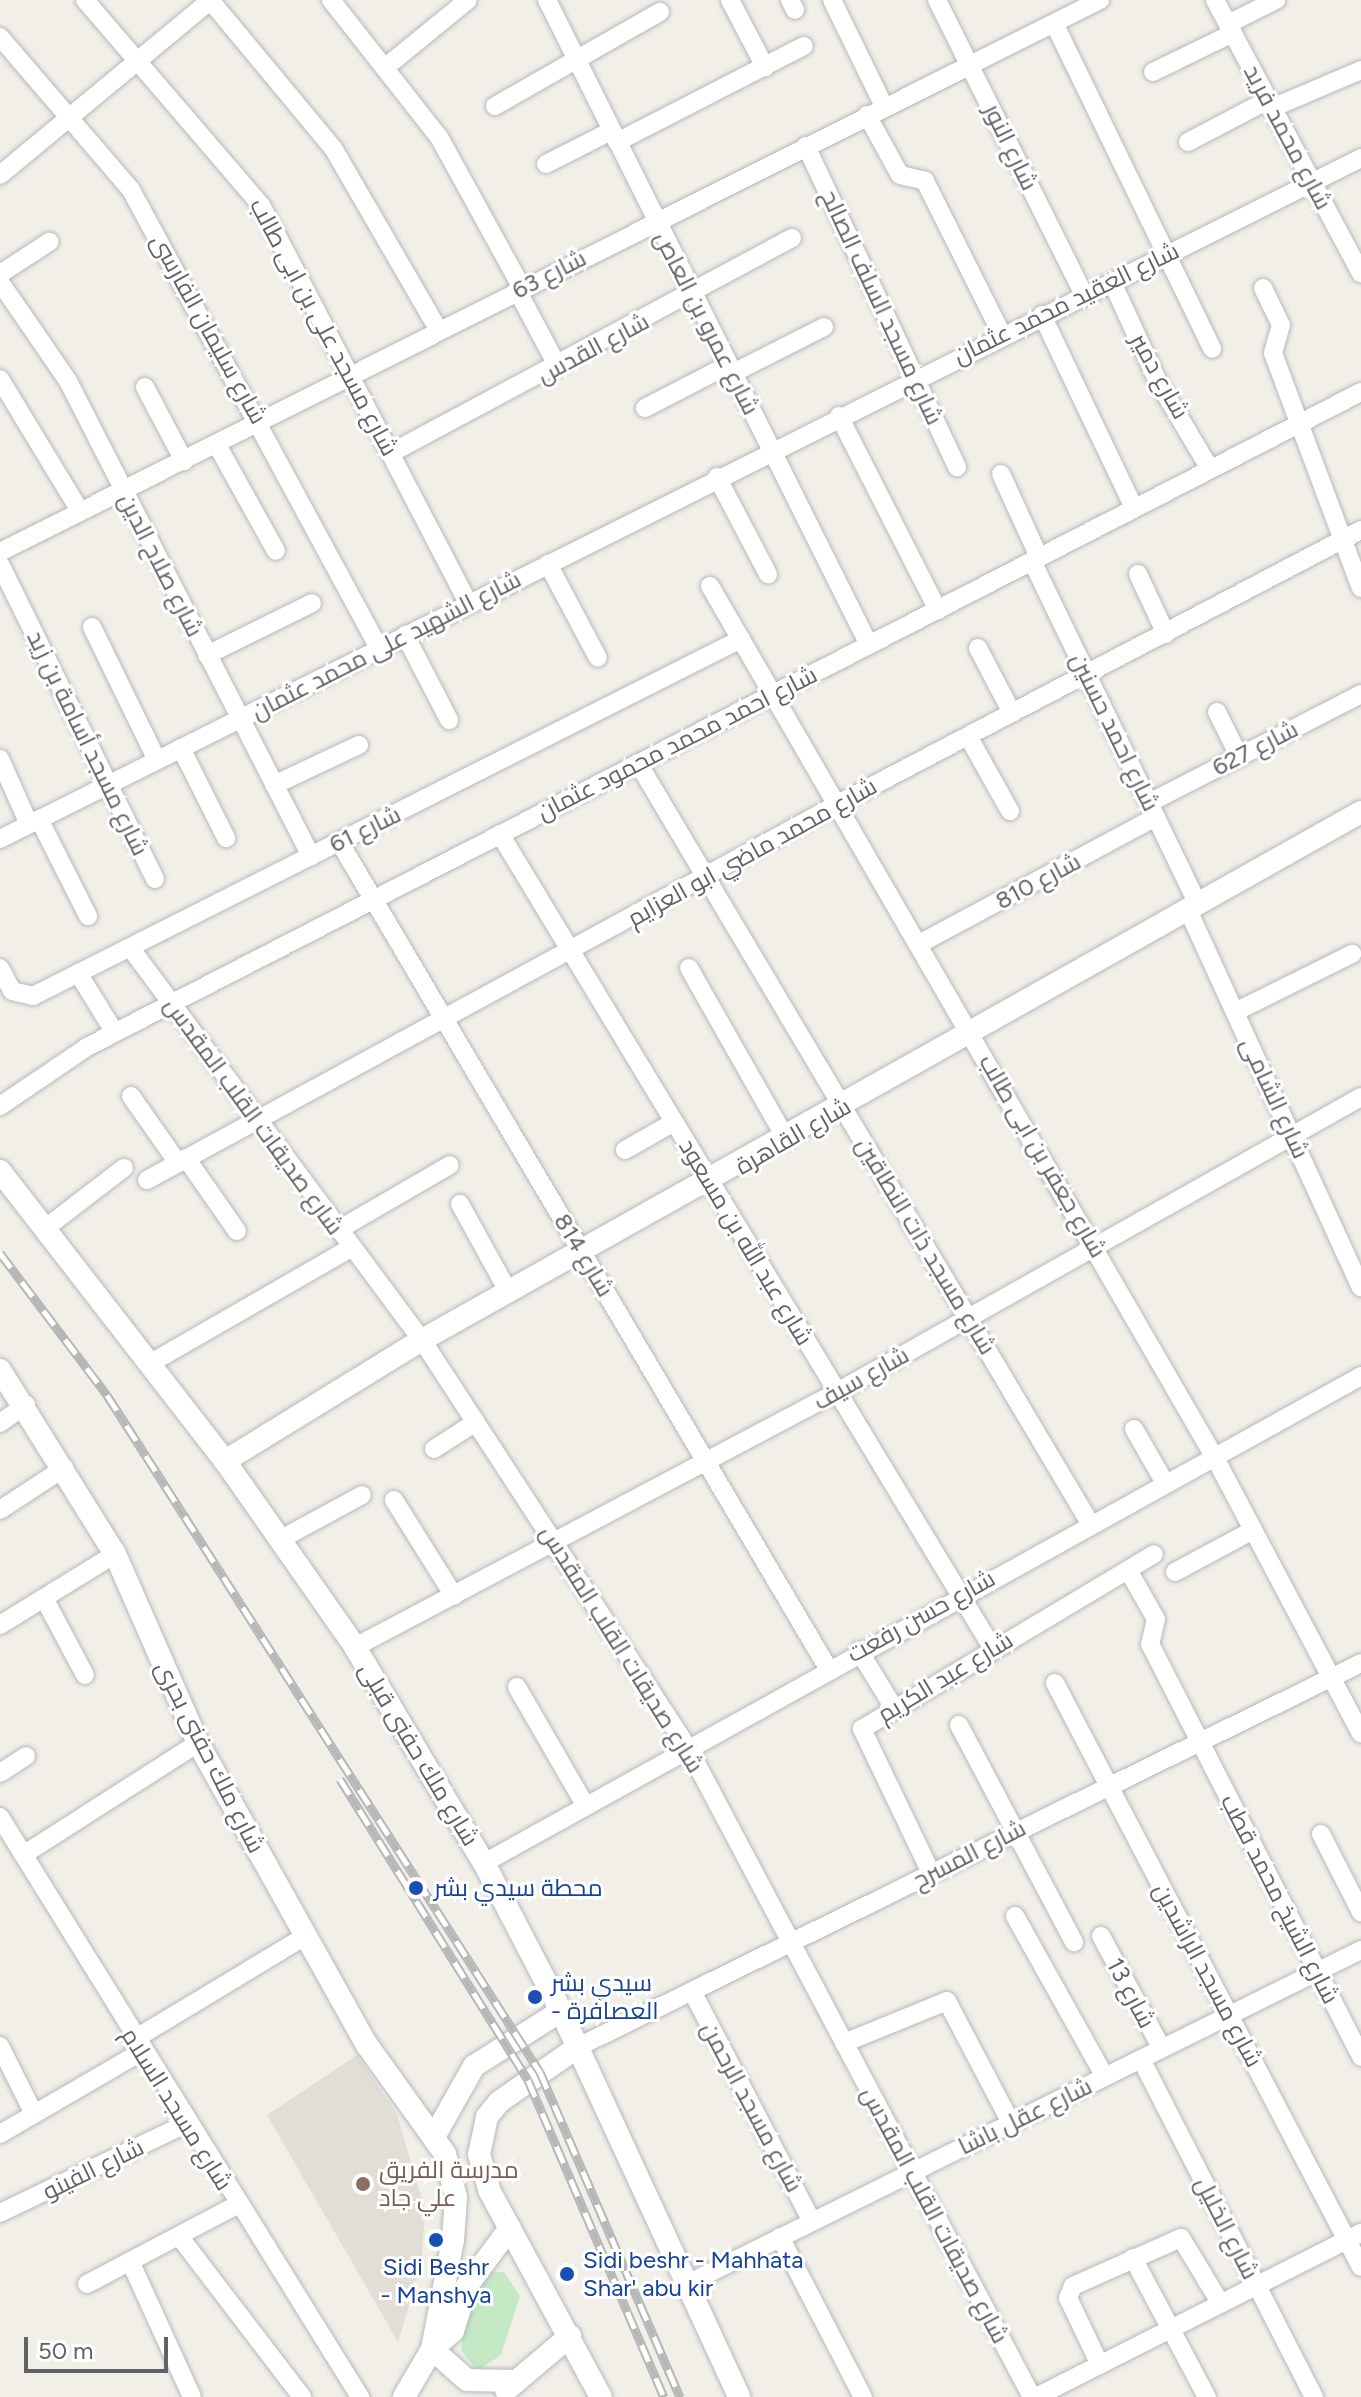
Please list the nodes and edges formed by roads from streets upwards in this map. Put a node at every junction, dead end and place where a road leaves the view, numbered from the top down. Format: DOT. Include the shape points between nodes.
graph roads {
  1 [pos="85,0"];
  2 [pos="210,0"];
  3 [pos="331,0"];
  4 [pos="468,0"];
  5 [pos="547,0"];
  6 [pos="730,0"];
  7 [pos="832,0"];
  8 [pos="937,0"];
  9 [pos="1100,0"];
  10 [pos="1215,0"];
  11 [pos="1276,0"];
  12 [pos="660,12"];
  13 [pos="1054,23"];
  14 [pos="1230,29"];
  15 [pos="0,37"];
  16 [pos="804,46"];
  17 [pos="577,57"];
  18 [pos="138,61"];
  19 [pos="969,64"];
  20 [pos="387,66"];
  21 [pos="765,67"];
  22 [pos="1361,70"];
  23 [pos="1153,72"];
  24 [pos="1270,104"];
  25 [pos="495,106"];
  26 [pos="875,110"];
  27 [pos="72,117"];
  28 [pos="614,136"];
  29 [pos="1188,142"];
  30 [pos="806,146"];
  31 [pos="1361,158"];
  32 [pos="546,164"];
  33 [pos="0,175"];
  34 [pos="1311,183"];
  35 [pos="656,221"];
  36 [pos="792,238"];
  37 [pos="49,242"];
  38 [pos="1166,254"];
  39 [pos="1361,273"];
  40 [pos="1112,282"];
  41 [pos="1,285"];
  42 [pos="1263,288"];
  43 [pos="519,289"];
  44 [pos="693,294"];
  45 [pos="1084,295"];
  46 [pos="1042,315"];
  47 [pos="824,327"];
  48 [pos="439,331"];
  49 [pos="1002,335"];
  50 [pos="1212,349"];
  51 [pos="558,367"];
  52 [pos="730,369"];
  53 [pos="351,376"];
  54 [pos="915,378"];
  55 [pos="0,379"];
  56 [pos="145,387"];
  57 [pos="1361,392"];
  58 [pos="645,408"];
  59 [pos="839,416"];
  60 [pos="260,423"];
  61 [pos="1299,423"];
  62 [pos="217,445"];
  63 [pos="771,450"];
  64 [pos="391,453"];
  65 [pos="184,461"];
  66 [pos="957,467"];
  67 [pos="1210,469"];
  68 [pos="1001,474"];
  69 [pos="717,477"];
  70 [pos="123,491"];
  71 [pos="1134,508"];
  72 [pos="80,511"];
  73 [pos="1361,530"];
  74 [pos="1343,539"];
  75 [pos="276,551"];
  76 [pos="0,552"];
  77 [pos="1036,559"];
  78 [pos="0,564"];
  79 [pos="548,564"];
  80 [pos="768,574"];
  81 [pos="1138,574"];
  82 [pos="710,586"];
  83 [pos="1361,588"];
  84 [pos="312,603"];
  85 [pos="468,603"];
  86 [pos="938,610"];
  87 [pos="92,627"];
  88 [pos="1166,634"];
  89 [pos="405,635"];
  90 [pos="741,639"];
  91 [pos="869,645"];
  92 [pos="379,648"];
  93 [pos="978,648"];
  94 [pos="207,655"];
  95 [pos="598,658"];
  96 [pos="1087,674"];
  97 [pos="1361,694"];
  98 [pos="773,695"];
  99 [pos="1217,712"];
  100 [pos="1012,713"];
  101 [pos="240,718"];
  102 [pos="449,720"];
  103 [pos="968,736"];
  104 [pos="359,745"];
  105 [pos="181,748"];
  106 [pos="1239,756"];
  107 [pos="0,759"];
  108 [pos="157,760"];
  109 [pos="638,763"];
  110 [pos="274,785"];
  111 [pos="106,786"];
  112 [pos="836,805"];
  113 [pos="1153,810"];
  114 [pos="1010,811"];
  115 [pos="1361,812"];
  116 [pos="34,822"];
  117 [pos="500,834"];
  118 [pos="226,838"];
  119 [pos="0,839"];
  120 [pos="340,843"];
  121 [pos="311,856"];
  122 [pos="705,877"];
  123 [pos="155,879"];
  124 [pos="373,900"];
  125 [pos="1193,907"];
  126 [pos="88,916"];
  127 [pos="919,944"];
  128 [pos="132,950"];
  129 [pos="570,951"];
  130 [pos="1352,954"];
  131 [pos="0,968"];
  132 [pos="689,968"];
  133 [pos="78,973"];
  134 [pos="172,1006"];
  135 [pos="1235,1012"];
  136 [pos="444,1019"];
  137 [pos="115,1033"];
  138 [pos="973,1033"];
  139 [pos="131,1096"];
  140 [pos="1361,1097"];
  141 [pos="0,1106"];
  142 [pos="843,1107"];
  143 [pos="253,1120"];
  144 [pos="674,1122"];
  145 [pos="1292,1136"];
  146 [pos="786,1139"];
  147 [pos="625,1150"];
  148 [pos="182,1160"];
  149 [pos="450,1165"];
  150 [pos="124,1168"];
  151 [pos="0,1171"];
  152 [pos="147,1180"];
  153 [pos="711,1183"];
  154 [pos="460,1204"];
  155 [pos="47,1227"];
  156 [pos="338,1230"];
  157 [pos="237,1231"];
  158 [pos="351,1248"];
  159 [pos="1095,1248"];
  160 [pos="583,1254"];
  161 [pos="1361,1287"];
  162 [pos="509,1293"];
  163 [pos="969,1318"];
  164 [pos="422,1340"];
  165 [pos="149,1364"];
  166 [pos="0,1370"];
  167 [pos="1359,1383"];
  168 [pos="837,1392"];
  169 [pos="26,1405"];
  170 [pos="476,1422"];
  171 [pos="0,1423"];
  172 [pos="1134,1429"];
  173 [pos="434,1449"];
  174 [pos="1214,1456"];
  175 [pos="225,1461"];
  176 [pos="707,1462"];
  177 [pos="64,1468"];
  178 [pos="1165,1483"];
  179 [pos="362,1495"];
  180 [pos="394,1500"];
  181 [pos="0,1510"];
  182 [pos="1090,1523"];
  183 [pos="1253,1530"];
  184 [pos="281,1539"];
  185 [pos="555,1543"];
  186 [pos="115,1554"];
  187 [pos="1154,1554"];
  188 [pos="1128,1570"];
  189 [pos="1175,1572"];
  190 [pos="959,1595"];
  191 [pos="454,1596"];
  192 [pos="44,1598"];
  193 [pos="0,1625"];
  194 [pos="355,1647"];
  195 [pos="993,1649"];
  196 [pos="859,1651"];
  197 [pos="1361,1663"];
  198 [pos="828,1668"];
  199 [pos="85,1675"];
  200 [pos="1331,1678"];
  201 [pos="1055,1683"];
  202 [pos="517,1687"];
  203 [pos="894,1708"];
  204 [pos="959,1725"];
  205 [pos="1361,1734"];
  206 [pos="1198,1741"];
  207 [pos="198,1743"];
  208 [pos="687,1746"];
  209 [pos="26,1756"];
  210 [pos="0,1773"];
  211 [pos="1108,1784"];
  212 [pos="585,1805"];
  213 [pos="0,1817"];
  214 [pos="1015,1831"];
  215 [pos="1321,1834"];
  216 [pos="13,1851"];
  217 [pos="484,1863"];
  218 [pos="931,1873"];
  219 [pos="1361,1912"];
  220 [pos="1015,1916"];
  221 [pos="307,1935"];
  222 [pos="1101,1936"];
  223 [pos="1074,1942"];
  224 [pos="790,1943"];
  225 [pos="1361,1950"];
  226 [pos="1316,1972"];
  227 [pos="692,1991"];
  228 [pos="561,2011"];
  229 [pos="1229,2015"];
  230 [pos="844,2043"];
  231 [pos="0,2046"];
  232 [pos="137,2046"];
  233 [pos="578,2047"];
  234 [pos="1162,2049"];
  235 [pos="1361,2057"];
  236 [pos="1141,2059"];
  237 [pos="1105,2077"];
  238 [pos="34,2114"];
  239 [pos="1011,2123"];
  240 [pos="186,2124"];
  241 [pos="0,2134"];
  242 [pos="435,2135"];
  243 [pos="912,2172"];
  244 [pos="237,2205"];
  245 [pos="0,2213"];
  246 [pos="812,2222"];
  247 [pos="510,2228"];
  248 [pos="179,2236"];
  249 [pos="1354,2236"];
  250 [pos="780,2237"];
  251 [pos="1133,2258"];
  252 [pos="130,2261"];
  253 [pos="1361,2267"];
  254 [pos="689,2283"];
  255 [pos="87,2284"];
  256 [pos="1257,2285"];
  257 [pos="1221,2304"];
  258 [pos="1170,2329"];
  259 [pos="570,2336"];
  260 [pos="432,2349"];
  261 [pos="1100,2365"];
  262 [pos="507,2389"];
  263 [pos="192,2397"];
  264 [pos="302,2397"];
  265 [pos="360,2397"];
  266 [pos="404,2397"];
  267 [pos="601,2397"];
  268 [pos="739,2397"];
  269 [pos="863,2397"];
  270 [pos="1034,2397"];
  271 [pos="1207,2397"];
  272 [pos="1314,2397"];
  1 -- 18 [label="street, شارع مسجد على بن ابى طالب"];
  2 -- 18 [label="street"];
  2 -- 48 [label="street" via="333,148"];
  3 -- 20 [label="street"];
  4 -- 20 [label="street"];
  5 -- 17 [label="street, شارع عمرو بن العاص"];
  6 -- 21 [label="street"];
  7 -- 26 [label="street"];
  8 -- 19 [label="street, شارع النور"];
  9 -- 13 [label="street, شارع 63"];
  10 -- 14 [label="street, شارع محمد فريد"];
  11 -- 14 [label="street"];
  12 -- 17 [label="street"];
  13 -- 19 [label="street, شارع 63"];
  13 -- 38 [label="street"];
  14 -- 23 [label="street"];
  14 -- 24 [label="street, شارع محمد فريد"];
  15 -- 27 [label="street, شارع سليمان الفارسى"];
  16 -- 21 [label="street"];
  17 -- 25 [label="street"];
  17 -- 28 [label="street, شارع عمرو بن العاص"];
  18 -- 27 [label="street"];
  18 -- 53 [label="street, شارع مسجد على بن ابى طالب" via="261,205"];
  19 -- 26 [label="street, شارع 63"];
  19 -- 45 [label="street, شارع النور"];
  20 -- 43 [label="street" via="439,137"];
  21 -- 28 [label="street"];
  22 -- 24 [label="street"];
  24 -- 29 [label="street"];
  24 -- 34 [label="street, شارع محمد فريد"];
  26 -- 30 [label="street, شارع 63"];
  26 -- 49 [label="street" via="900,175 925,181"];
  27 -- 33 [label="street"];
  27 -- 60 [label="street, شارع سليمان الفارسى" via="145,213"];
  28 -- 32 [label="street"];
  28 -- 35 [label="street, شارع عمرو بن العاص"];
  30 -- 35 [label="street, شارع 63"];
  30 -- 54 [label="street, شارع مسجد السلف الصالح"];
  31 -- 34 [label="street, شارع العقيد محمد عثمان"];
  34 -- 38 [label="street, شارع العقيد محمد عثمان"];
  34 -- 39 [label="street, شارع محمد فريد"];
  35 -- 43 [label="street, شارع 63"];
  35 -- 44 [label="street, شارع عمرو بن العاص"];
  36 -- 44 [label="street, شارع القدس"];
  37 -- 41 [label="street"];
  38 -- 40 [label="street, شارع العقيد محمد عثمان"];
  38 -- 50 [label="street"];
  40 -- 45 [label="street, شارع العقيد محمد عثمان"];
  40 -- 67 [label="street, شارع دمير" via="1157,380"];
  41 -- 70 [label="street, شارع صلاح الدين" via="68,381"];
  42 -- 61 [label="street" via="1281,325 1273,353"];
  43 -- 48 [label="street, شارع 63"];
  43 -- 51 [label="street"];
  44 -- 51 [label="street, شارع القدس"];
  44 -- 52 [label="street, شارع عمرو بن العاص"];
  45 -- 46 [label="street, شارع العقيد محمد عثمان"];
  46 -- 49 [label="street, شارع العقيد محمد عثمان"];
  46 -- 71 [label="street"];
  47 -- 52 [label="street"];
  48 -- 53 [label="street, شارع 63"];
  49 -- 54 [label="street, شارع العقيد محمد عثمان"];
  51 -- 64 [label="street, شارع القدس"];
  52 -- 58 [label="street"];
  52 -- 63 [label="street, شارع عمرو بن العاص"];
  53 -- 60 [label="street, شارع 63"];
  53 -- 64 [label="street, شارع مسجد على بن ابى طالب"];
  54 -- 59 [label="street, شارع العقيد محمد عثمان"];
  54 -- 66 [label="street, شارع مسجد السلف الصالح"];
  55 -- 72 [label="street"];
  56 -- 65 [label="street"];
  57 -- 61 [label="street, شارع احمد محمد محمود عثمان"];
  59 -- 63 [label="street, شارع العقيد محمد عثمان"];
  59 -- 86 [label="street"];
  60 -- 62 [label="street, شارع 63"];
  60 -- 92 [label="street, شارع سليمان الفارسى"];
  61 -- 67 [label="street, شارع احمد محمد محمود عثمان"];
  61 -- 74 [label="street"];
  62 -- 65 [label="street, شارع 63"];
  62 -- 75 [label="street"];
  63 -- 69 [label="street, شارع الشهيد على محمد عثمان"];
  63 -- 91 [label="street, شارع عمرو بن العاص"];
  64 -- 85 [label="street, شارع مسجد على بن ابى طالب"];
  65 -- 70 [label="street, شارع 63"];
  67 -- 71 [label="street, شارع احمد محمد محمود عثمان"];
  68 -- 77 [label="street, شارع احمد حسنين"];
  69 -- 79 [label="street, شارع الشهيد على محمد عثمان"];
  69 -- 80 [label="street"];
  70 -- 72 [label="street, شارع 63"];
  70 -- 94 [label="street, شارع صلاح الدين"];
  71 -- 77 [label="street, شارع احمد محمد محمود عثمان"];
  72 -- 76 [label="street, شارع 63"];
  73 -- 74 [label="street, شارع محمد ماضي ابو العزايم"];
  74 -- 83 [label="street"];
  74 -- 88 [label="street, شارع محمد ماضي ابو العزايم"];
  77 -- 86 [label="street, شارع احمد محمد محمود عثمان"];
  77 -- 96 [label="street, شارع احمد حسنين"];
  78 -- 111 [label="street, شارع مسجد أسامة بن زيد"];
  79 -- 85 [label="street, شارع الشهيد على محمد عثمان"];
  79 -- 95 [label="street"];
  81 -- 88 [label="street"];
  82 -- 90 [label="street, شارع جعفر بن ابى طالب"];
  84 -- 94 [label="street"];
  85 -- 89 [label="street, شارع الشهيد على محمد عثمان"];
  86 -- 91 [label="street, شارع احمد محمد محمود عثمان"];
  87 -- 108 [label="street"];
  88 -- 96 [label="street, شارع محمد ماضي ابو العزايم"];
  89 -- 92 [label="street, شارع الشهيد على محمد عثمان"];
  89 -- 102 [label="street"];
  90 -- 98 [label="street, شارع جعفر بن ابى طالب"];
  90 -- 120 [label="street, شارع 61"];
  91 -- 98 [label="street, شارع احمد محمد محمود عثمان"];
  92 -- 101 [label="street, شارع الشهيد على محمد عثمان"];
  93 -- 100 [label="street"];
  94 -- 101 [label="street, شارع صلاح الدين"];
  96 -- 100 [label="street, شارع محمد ماضي ابو العزايم"];
  96 -- 113 [label="street, شارع احمد حسنين"];
  97 -- 106 [label="street, شارع 627"];
  98 -- 109 [label="street, شارع احمد محمد محمود عثمان"];
  98 -- 112 [label="street, شارع جعفر بن ابى طالب"];
  99 -- 106 [label="street"];
  100 -- 103 [label="street, شارع محمد ماضي ابو العزايم"];
  101 -- 105 [label="street, شارع الشهيد على محمد عثمان"];
  101 -- 110 [label="street, شارع صلاح الدين"];
  103 -- 112 [label="street, شارع محمد ماضي ابو العزايم"];
  103 -- 114 [label="street"];
  104 -- 110 [label="street"];
  105 -- 108 [label="street, شارع الشهيد على محمد عثمان"];
  105 -- 118 [label="street"];
  106 -- 113 [label="street, شارع 627"];
  107 -- 116 [label="street"];
  108 -- 111 [label="street, شارع الشهيد على محمد عثمان"];
  109 -- 117 [label="street, شارع احمد محمد محمود عثمان"];
  109 -- 122 [label="street, شارع مسجد ذات النطاقين"];
  110 -- 121 [label="street, شارع صلاح الدين"];
  111 -- 116 [label="street, شارع الشهيد على محمد عثمان"];
  111 -- 123 [label="street, شارع مسجد أسامة بن زيد"];
  112 -- 122 [label="street, شارع محمد ماضي ابو العزايم"];
  112 -- 127 [label="street, شارع جعفر بن ابى طالب"];
  113 -- 125 [label="street, شارع احمد حسنين"];
  113 -- 127 [label="street, شارع 810"];
  115 -- 125 [label="street, شارع القاهرة"];
  116 -- 119 [label="street, شارع الشهيد على محمد عثمان"];
  116 -- 126 [label="street"];
  117 -- 124 [label="street, شارع احمد محمد محمود عثمان"];
  117 -- 129 [label="street, شارع عبد الله بن مسعود"];
  120 -- 121 [label="street, شارع 61"];
  120 -- 124 [label="street, شارع 814"];
  121 -- 128 [label="street, شارع 61"];
  122 -- 129 [label="street, شارع محمد ماضي ابو العزايم"];
  122 -- 142 [label="street, شارع مسجد ذات النطاقين"];
  124 -- 134 [label="street, شارع احمد محمد محمود عثمان"];
  124 -- 136 [label="street, شارع 814"];
  125 -- 135 [label="street, شارع الشامى"];
  125 -- 138 [label="street, شارع القاهرة"];
  127 -- 138 [label="street, شارع جعفر بن ابى طالب"];
  128 -- 133 [label="street, شارع 61"];
  128 -- 134 [label="street, شارع صديقات القلب المقدس"];
  129 -- 136 [label="street, شارع محمد ماضي ابو العزايم"];
  129 -- 144 [label="street, شارع عبد الله بن مسعود"];
  130 -- 135 [label="street"];
  131 -- 133 [label="street, شارع 61" via="12,991 26,997"];
  132 -- 146 [label="street"];
  133 -- 137 [label="street"];
  134 -- 137 [label="street, شارع احمد محمد محمود عثمان"];
  134 -- 143 [label="street, شارع صديقات القلب المقدس"];
  135 -- 145 [label="street, شارع الشامى"];
  136 -- 143 [label="street, شارع محمد ماضي ابو العزايم"];
  136 -- 160 [label="street, شارع 814"];
  137 -- 141 [label="street, شارع احمد محمد محمود عثمان"];
  138 -- 142 [label="street, شارع القاهرة"];
  138 -- 159 [label="street, شارع جعفر بن ابى طالب"];
  139 -- 148 [label="street"];
  140 -- 145 [label="street, شارع سيف"];
  142 -- 146 [label="street, شارع القاهرة"];
  142 -- 163 [label="street, شارع مسجد ذات النطاقين"];
  143 -- 148 [label="street, شارع محمد ماضي ابو العزايم"];
  143 -- 156 [label="street, شارع صديقات القلب المقدس"];
  144 -- 147 [label="street"];
  144 -- 153 [label="street, شارع عبد الله بن مسعود"];
  145 -- 159 [label="street, شارع سيف"];
  145 -- 161 [label="street, شارع الشامى"];
  146 -- 153 [label="street, شارع القاهرة"];
  148 -- 152 [label="street, شارع محمد ماضي ابو العزايم"];
  148 -- 157 [label="street"];
  149 -- 156 [label="street"];
  150 -- 155 [label="street"];
  151 -- 155 [label="street, شارع ملك حفنى قبلى"];
  153 -- 160 [label="street, شارع القاهرة"];
  153 -- 168 [label="street, شارع عبد الله بن مسعود"];
  154 -- 162 [label="street"];
  155 -- 165 [label="street, شارع ملك حفنى قبلى"];
  156 -- 158 [label="street, شارع صديقات القلب المقدس"];
  158 -- 164 [label="street, شارع صديقات القلب المقدس"];
  158 -- 165 [label="street"];
  159 -- 163 [label="street, شارع سيف"];
  159 -- 174 [label="street, شارع جعفر بن ابى طالب"];
  160 -- 162 [label="street, شارع القاهرة"];
  160 -- 176 [label="street, شارع 814"];
  162 -- 164 [label="street, شارع القاهرة"];
  163 -- 168 [label="street, شارع سيف"];
  163 -- 182 [label="street, شارع مسجد ذات النطاقين"];
  164 -- 170 [label="street, شارع صديقات القلب المقدس"];
  164 -- 175 [label="street, شارع القاهرة"];
  165 -- 175 [label="street, شارع ملك حفنى قبلى"];
  166 -- 169 [label="street, شارع ملك حفنى بحرى"];
  167 -- 174 [label="street, شارع حسن رفعت"];
  168 -- 176 [label="street, شارع سيف"];
  168 -- 190 [label="street, شارع عبد الله بن مسعود"];
  169 -- 171 [label="street"];
  169 -- 177 [label="street, شارع ملك حفنى بحرى"];
  170 -- 173 [label="street"];
  170 -- 185 [label="street, شارع صديقات القلب المقدس"];
  172 -- 178 [label="street"];
  174 -- 178 [label="street, شارع حسن رفعت"];
  174 -- 183 [label="street, شارع جعفر بن ابى طالب"];
  175 -- 184 [label="street, شارع ملك حفنى قبلى"];
  176 -- 185 [label="street, شارع سيف"];
  176 -- 198 [label="street, شارع 814"];
  177 -- 181 [label="street"];
  177 -- 186 [label="street, شارع ملك حفنى بحرى"];
  178 -- 182 [label="street, شارع حسن رفعت"];
  179 -- 184 [label="street"];
  180 -- 191 [label="street"];
  182 -- 190 [label="street, شارع حسن رفعت"];
  183 -- 189 [label="street"];
  183 -- 200 [label="street, شارع جعفر بن ابى طالب"];
  184 -- 194 [label="street, شارع ملك حفنى قبلى"];
  185 -- 191 [label="street, شارع سيف"];
  185 -- 208 [label="street, شارع صديقات القلب المقدس"];
  186 -- 192 [label="street"];
  186 -- 207 [label="street, شارع ملك حفنى بحرى"];
  187 -- 188 [label="street, شارع عبد الكريم"];
  188 -- 195 [label="street, شارع عبد الكريم"];
  188 -- 206 [label="street" via="1156,1619 1150,1644"];
  190 -- 195 [label="street, شارع عبد الله بن مسعود"];
  190 -- 196 [label="street, شارع حسن رفعت"];
  191 -- 194 [label="street, شارع سيف"];
  192 -- 193 [label="street"];
  192 -- 199 [label="street"];
  194 -- 217 [label="street, شارع ملك حفنى قبلى"];
  195 -- 203 [label="street, شارع عبد الكريم"];
  196 -- 198 [label="street, شارع حسن رفعت"];
  196 -- 203 [label="street"];
  197 -- 200 [label="street, شارع المسرح"];
  198 -- 208 [label="street, شارع حسن رفعت"];
  200 -- 205 [label="street, شارع جعفر بن ابى طالب"];
  200 -- 206 [label="street, شارع المسرح"];
  201 -- 211 [label="street, شارع مسجد الراشدين"];
  202 -- 212 [label="street"];
  203 -- 218 [label="street, شارع عبد الكريم" via="861,1733"];
  204 -- 214 [label="street"];
  206 -- 211 [label="street, شارع المسرح"];
  206 -- 226 [label="street, شارع الشيخ محمد قطب"];
  207 -- 216 [label="street"];
  207 -- 221 [label="street, شارع ملك حفنى بحرى"];
  208 -- 212 [label="street, شارع حسن رفعت"];
  208 -- 224 [label="street, شارع صديقات القلب المقدس"];
  209 -- 210 [label="street"];
  211 -- 214 [label="street, شارع المسرح"];
  211 -- 229 [label="street, شارع مسجد الراشدين"];
  212 -- 217 [label="street, شارع حسن رفعت"];
  213 -- 216 [label="street, شارع مسجد السلام"];
  214 -- 218 [label="street, شارع المسرح"];
  214 -- 223 [label="street"];
  215 -- 219 [label="street"];
  216 -- 232 [label="street, شارع مسجد السلام"];
  217 -- 228 [label="street, شارع ملك حفنى قبلى"];
  218 -- 224 [label="street, شارع المسرح"];
  220 -- 237 [label="street"];
  221 -- 232 [label="street"];
  221 -- 242 [label="street, شارع ملك حفنى بحرى" via="375,2057"];
  222 -- 234 [label="street, شارع 13"];
  224 -- 227 [label="street, شارع المسرح"];
  224 -- 230 [label="street, شارع صديقات القلب المقدس"];
  225 -- 226 [label="street, شارع عقل باشا"];
  226 -- 229 [label="street, شارع عقل باشا"];
  226 -- 235 [label="street, شارع الشيخ محمد قطب"];
  227 -- 233 [label="street, شارع المسرح"];
  227 -- 246 [label="street, شارع مسجد الرحمن"];
  228 -- 233 [label="street, شارع ملك حفنى قبلى"];
  228 -- 242 [label="street" via="474,2066"];
  229 -- 234 [label="street, شارع عقل باشا"];
  229 -- 249 [label="street, شارع مسجد الراشدين"];
  230 -- 239 [label="street" via="947,2001"];
  230 -- 243 [label="street, شارع صديقات القلب المقدس"];
  231 -- 238 [label="street"];
  232 -- 238 [label="street"];
  232 -- 240 [label="street, شارع مسجد السلام"];
  233 -- 247 [label="street" via="509,2093 487,2117 482,2172"];
  233 -- 254 [label="street, شارع ملك حفنى قبلى"];
  234 -- 236 [label="street, شارع عقل باشا"];
  236 -- 237 [label="street, شارع عقل باشا"];
  236 -- 256 [label="street, شارع الخليل"];
  237 -- 239 [label="street, شارع عقل باشا"];
  238 -- 241 [label="street"];
  239 -- 243 [label="street, شارع عقل باشا"];
  240 -- 244 [label="street, شارع مسجد السلام"];
  240 -- 245 [label="street, شارع الفينو"];
  242 -- 260 [label="street, شارع ملك حفنى بحرى" via="452,2175 456,2219"];
  243 -- 246 [label="street, شارع عقل باشا"];
  243 -- 270 [label="street, شارع صديقات القلب المقدس"];
  244 -- 248 [label="street"];
  244 -- 265 [label="street, شارع مسجد السلام"];
  246 -- 250 [label="street, شارع عقل باشا"];
  247 -- 259 [label="street"];
  247 -- 260 [label="street" via="467,2286 453,2331"];
  248 -- 252 [label="street"];
  248 -- 264 [label="street"];
  249 -- 253 [label="street, شارع مسجد الراشدين"];
  249 -- 256 [label="street"];
  250 -- 254 [label="street, شارع عقل باشا"];
  250 -- 269 [label="street"];
  251 -- 257 [label="street" via="1186,2240"];
  251 -- 258 [label="street"];
  251 -- 261 [label="street" via="1067,2293"];
  252 -- 255 [label="street"];
  252 -- 263 [label="street"];
  254 -- 268 [label="street, شارع ملك حفنى قبلى"];
  256 -- 257 [label="street"];
  256 -- 272 [label="street, شارع الخليل"];
  257 -- 258 [label="street"];
  258 -- 261 [label="street"];
  258 -- 271 [label="street"];
  259 -- 262 [label="street"];
  259 -- 267 [label="street"];
  260 -- 262 [label="street" via="467,2380"];
  260 -- 266 [label="street"];
  261 -- 270 [label="street"];
}
